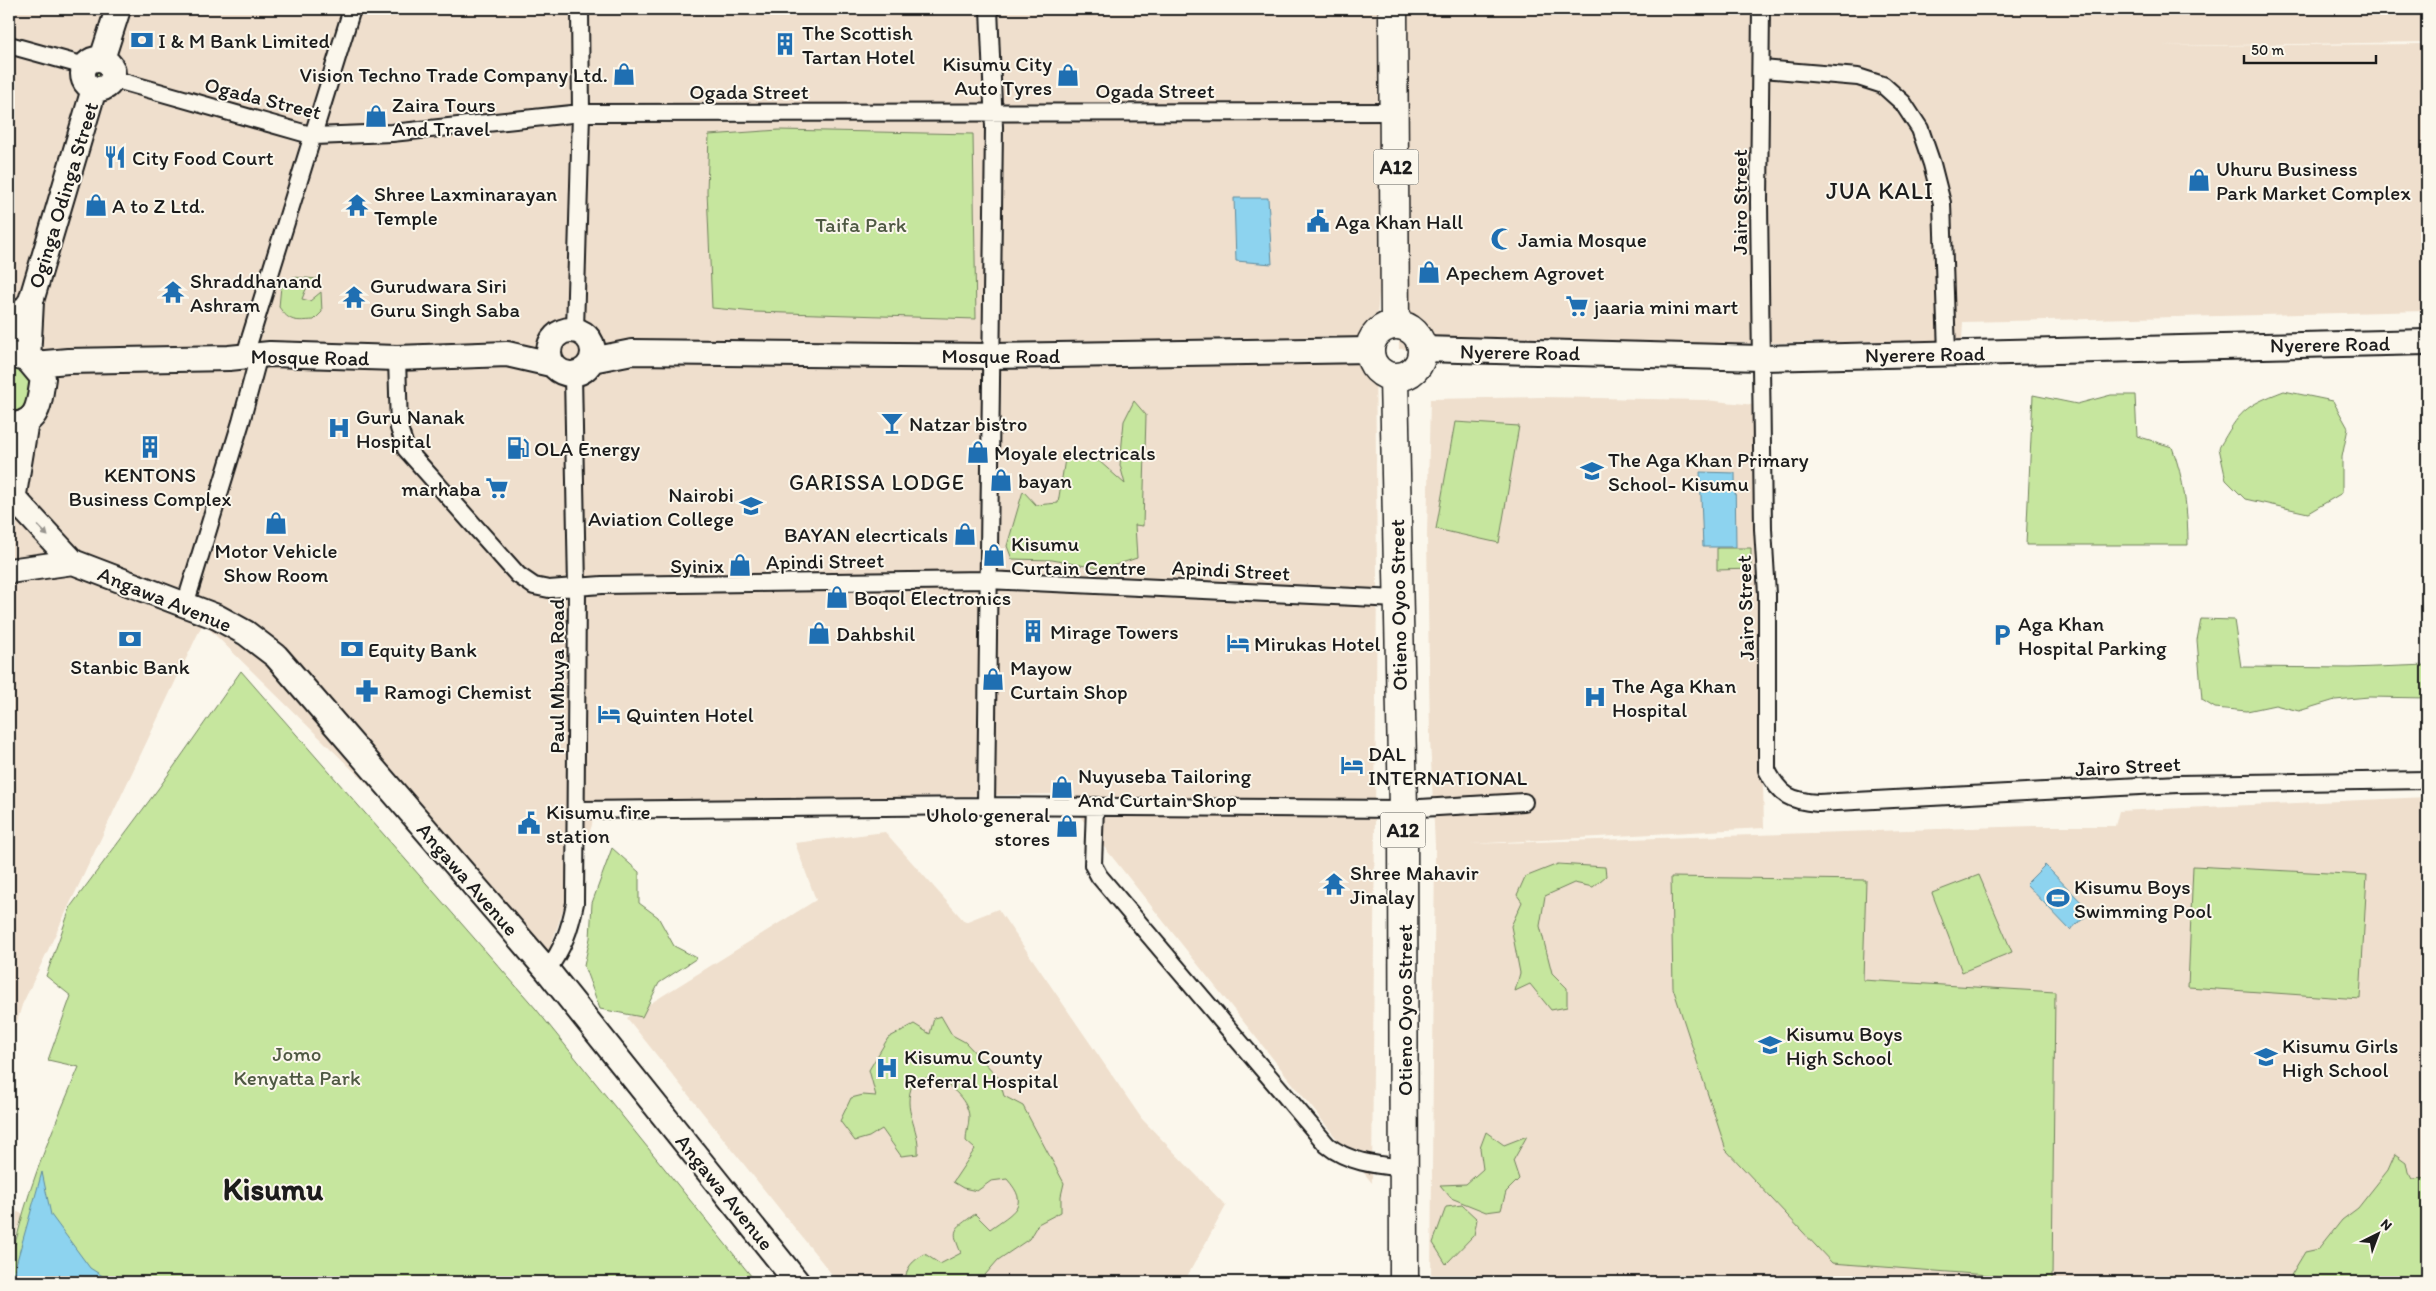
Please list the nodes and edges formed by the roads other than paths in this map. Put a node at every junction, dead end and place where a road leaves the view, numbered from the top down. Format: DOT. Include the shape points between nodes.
graph roads {
  1 [pos="118,9"];
  2 [pos="352,9"];
  3 [pos="580,9"];
  4 [pos="990,9"];
  5 [pos="1393,9"];
  6 [pos="1761,9"];
  7 [pos="9,45"];
  8 [pos="1762,69"];
  9 [pos="99,73"];
  10 [pos="992,110"];
  11 [pos="1396,112"];
  12 [pos="582,113"];
  13 [pos="314,136"];
  14 [pos="31,301"];
  15 [pos="1396,324"];
  16 [pos="9,332"];
  17 [pos="2427,342"];
  18 [pos="586,344"];
  19 [pos="1423,349"];
  20 [pos="1369,350"];
  21 [pos="551,352"];
  22 [pos="1947,353"];
  23 [pos="252,355"];
  24 [pos="992,356"];
  25 [pos="397,358"];
  26 [pos="1761,358"];
  27 [pos="29,364"];
  28 [pos="573,375"];
  29 [pos="1394,378"];
  30 [pos="17,423"];
  31 [pos="10,501"];
  32 [pos="73,562"];
  33 [pos="9,571"];
  34 [pos="987,580"];
  35 [pos="578,588"];
  36 [pos="1398,599"];
  37 [pos="185,605"];
  38 [pos="2427,780"];
  39 [pos="1524,802"];
  40 [pos="986,806"];
  41 [pos="1095,806"];
  42 [pos="1403,809"];
  43 [pos="577,810"];
  44 [pos="547,970"];
  45 [pos="1405,1168"];
  46 [pos="797,1282"];
  47 [pos="1404,1282"];
  1 -- 9 [label="main road, Oginga Odinga Street"];
  2 -- 13 [label="street"];
  3 -- 12 [label="street"];
  4 -- 10 [label="street"];
  5 -- 11 [label="highway, A12"];
  6 -- 8 [label="street, Jairo Street"];
  7 -- 9 [label="street, Ogada Street"];
  8 -- 22 [label="street" via="1858,77 1883,85 1903,103 1920,130 1942,202"];
  8 -- 26 [label="street, Jairo Street" via="1759,202"];
  9 -- 13 [label="street, Ogada Street"];
  9 -- 14 [label="main road, Oginga Odinga Street"];
  10 -- 11 [label="street, Ogada Street"];
  10 -- 12 [label="street, Ogada Street"];
  10 -- 24 [label="street"];
  11 -- 15 [label="highway, A12"];
  12 -- 13 [label="street, Ogada Street" via="392,133"];
  12 -- 18 [label="street"];
  13 -- 23 [label="street"];
  14 -- 16 [label="main road"];
  14 -- 27 [label="main road"];
  15 -- 19 [label="highway" via="1414,332"];
  15 -- 20 [label="highway" via="1377,332"];
  17 -- 22 [label="main road, Nyerere Road"];
  18 -- 21 [label="main road, Mosque Road" via="562,332"];
  18 -- 24 [label="main road, Mosque Road" via="632,352"];
  18 -- 28 [label="main road" via="581,372"];
  19 -- 26 [label="main road, Nyerere Road"];
  19 -- 29 [label="highway" via="1422,358 1412,373"];
  20 -- 24 [label="main road, Mosque Road"];
  20 -- 29 [label="highway" via="1376,369"];
  21 -- 25 [label="main road, Mosque Road"];
  21 -- 28 [label="main road" via="560,373"];
  22 -- 26 [label="main road, Nyerere Road"];
  23 -- 25 [label="main road, Mosque Road"];
  23 -- 27 [label="main road, Mosque Road" via="113,360 70,375"];
  23 -- 37 [label="street" via="241,422"];
  24 -- 34 [label="street"];
  25 -- 35 [label="street, Apindi Street" via="399,428 406,449 518,575 534,586"];
  26 -- 38 [label="street, Jairo Street" via="1763,529 1768,594 1767,770 1782,793 1798,801 1818,803 2178,784"];
  27 -- 30 [label="main road" via="38,411"];
  28 -- 35 [label="street, Paul Mbuya Road"];
  29 -- 36 [label="highway, Otieno Oyoo Street / A12"];
  30 -- 31 [label="main road"];
  31 -- 32 [label="main road, Angawa Avenue, one-way"];
  32 -- 33 [label="main road, Angawa Avenue"];
  32 -- 37 [label="main road, Angawa Avenue"];
  34 -- 35 [label="street, Apindi Street" via="602,584"];
  34 -- 36 [label="street, Apindi Street"];
  34 -- 40 [label="street"];
  35 -- 43 [label="street, Paul Mbuya Road"];
  36 -- 42 [label="highway, Otieno Oyoo Street / A12"];
  37 -- 44 [label="main road, Angawa Avenue" via="217,616 276,656"];
  39 -- 42 [label="street"];
  40 -- 41 [label="street"];
  40 -- 43 [label="street"];
  41 -- 42 [label="street"];
  41 -- 45 [label="street" via="1093,865 1099,876 1327,1145 1338,1154 1355,1160"];
  42 -- 45 [label="highway, Otieno Oyoo Street / A12"];
  43 -- 44 [label="street, Paul Mbuya Road" via="576,903 570,929 559,954"];
  44 -- 46 [label="main road, Angawa Avenue"];
  45 -- 47 [label="highway, Otieno Oyoo Street / A12"];
}
